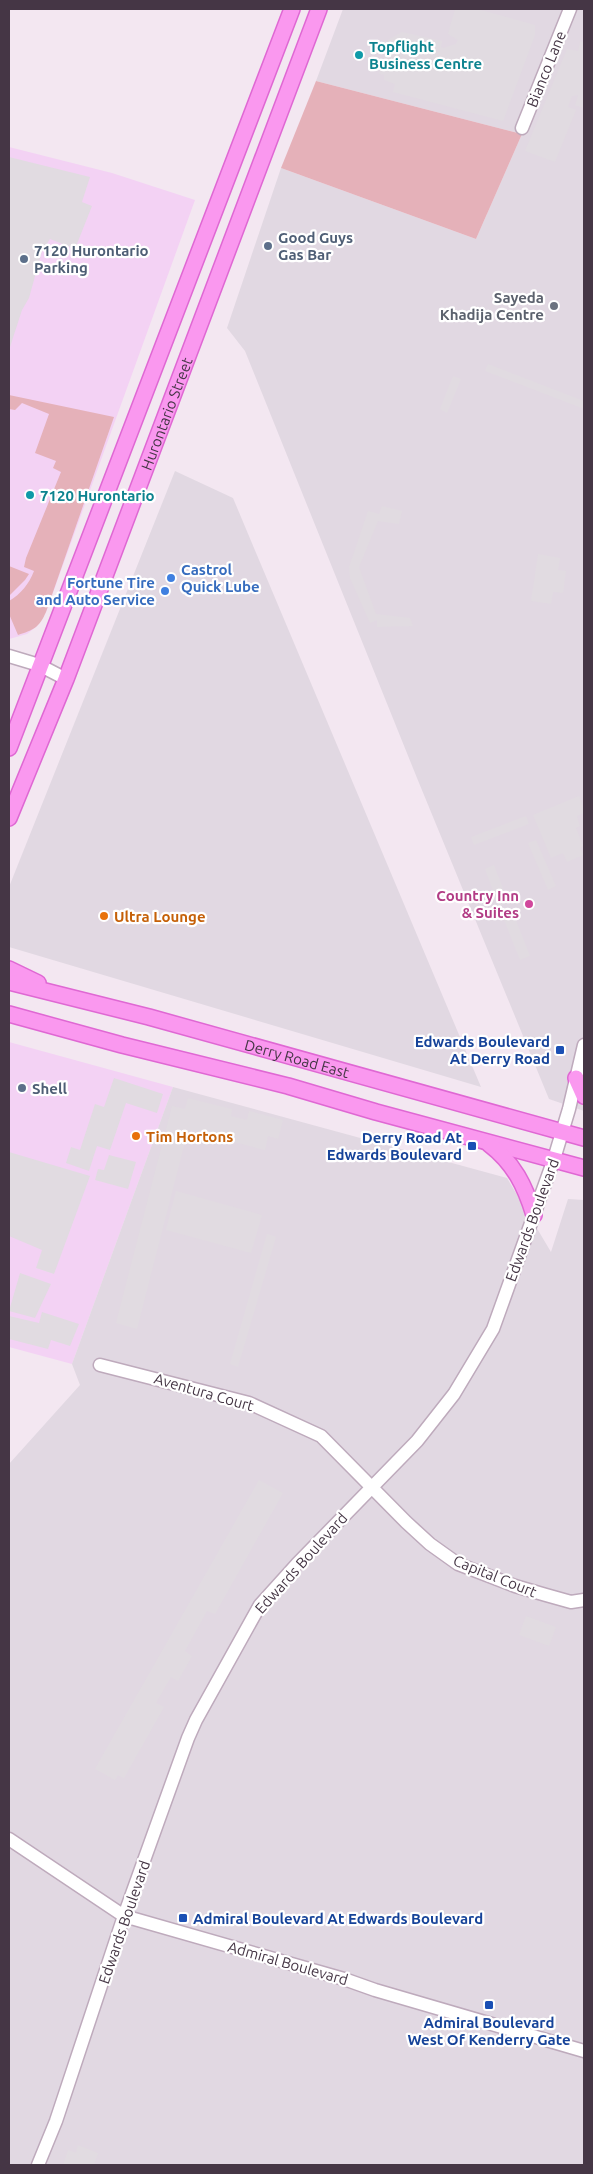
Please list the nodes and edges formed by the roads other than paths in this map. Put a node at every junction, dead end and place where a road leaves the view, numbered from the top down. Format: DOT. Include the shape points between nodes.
graph roads {
  1 [pos="292,9"];
  2 [pos="319,9"];
  3 [pos="570,9"];
  4 [pos="522,128"];
  5 [pos="9,656"];
  6 [pos="39,665"];
  7 [pos="66,679"];
  8 [pos="9,748"];
  9 [pos="9,818"];
  10 [pos="9,969"];
  11 [pos="9,982"];
  12 [pos="57,994"];
  13 [pos="9,1014"];
  14 [pos="584,1045"];
  15 [pos="576,1078"];
  16 [pos="584,1096"];
  17 [pos="563,1132"];
  18 [pos="584,1138"];
  19 [pos="484,1140"];
  20 [pos="554,1159"];
  21 [pos="584,1168"];
  22 [pos="534,1215"];
  23 [pos="100,1365"];
  24 [pos="372,1488"];
  25 [pos="584,1600"];
  26 [pos="9,1839"];
  27 [pos="124,1916"];
  28 [pos="584,2051"];
  29 [pos="38,2165"];
  1 -- 6 [label="main road, Hurontario Street"];
  2 -- 7 [label="main road, Hurontario Street"];
  3 -- 4 [label="street, Bianco Lane"];
  5 -- 6 [label="street"];
  6 -- 7 [label="street"];
  6 -- 8 [label="main road, Hurontario Street"];
  7 -- 9 [label="main road, Hurontario Street"];
  10 -- 12 [label="main road"];
  11 -- 12 [label="main road, Derry Road East"];
  12 -- 17 [label="main road, Derry Road East"];
  13 -- 19 [label="main road, Derry Road East"];
  14 -- 15 [label="street, Edwards Boulevard"];
  15 -- 16 [label="main road"];
  15 -- 17 [label="street, Edwards Boulevard"];
  17 -- 18 [label="main road, Derry Road East"];
  17 -- 20 [label="street, Edwards Boulevard"];
  19 -- 20 [label="main road, Derry Road East"];
  19 -- 22 [label="main road" via="513,1167 526,1190"];
  20 -- 21 [label="main road, Derry Road East"];
  20 -- 22 [label="street, Edwards Boulevard"];
  22 -- 24 [label="street, Edwards Boulevard" via="493,1329 454,1394"];
  23 -- 24 [label="street, Aventura Court" via="258,1407 321,1436"];
  24 -- 25 [label="street, Capital Court" via="430,1544 458,1564 546,1595 571,1602"];
  24 -- 27 [label="street, Edwards Boulevard" via="260,1604 250,1620 188,1738"];
  26 -- 27 [label="street, Admiral Boulevard"];
  27 -- 28 [label="street, Admiral Boulevard"];
  27 -- 29 [label="street, Edwards Boulevard" via="56,2121"];
}
